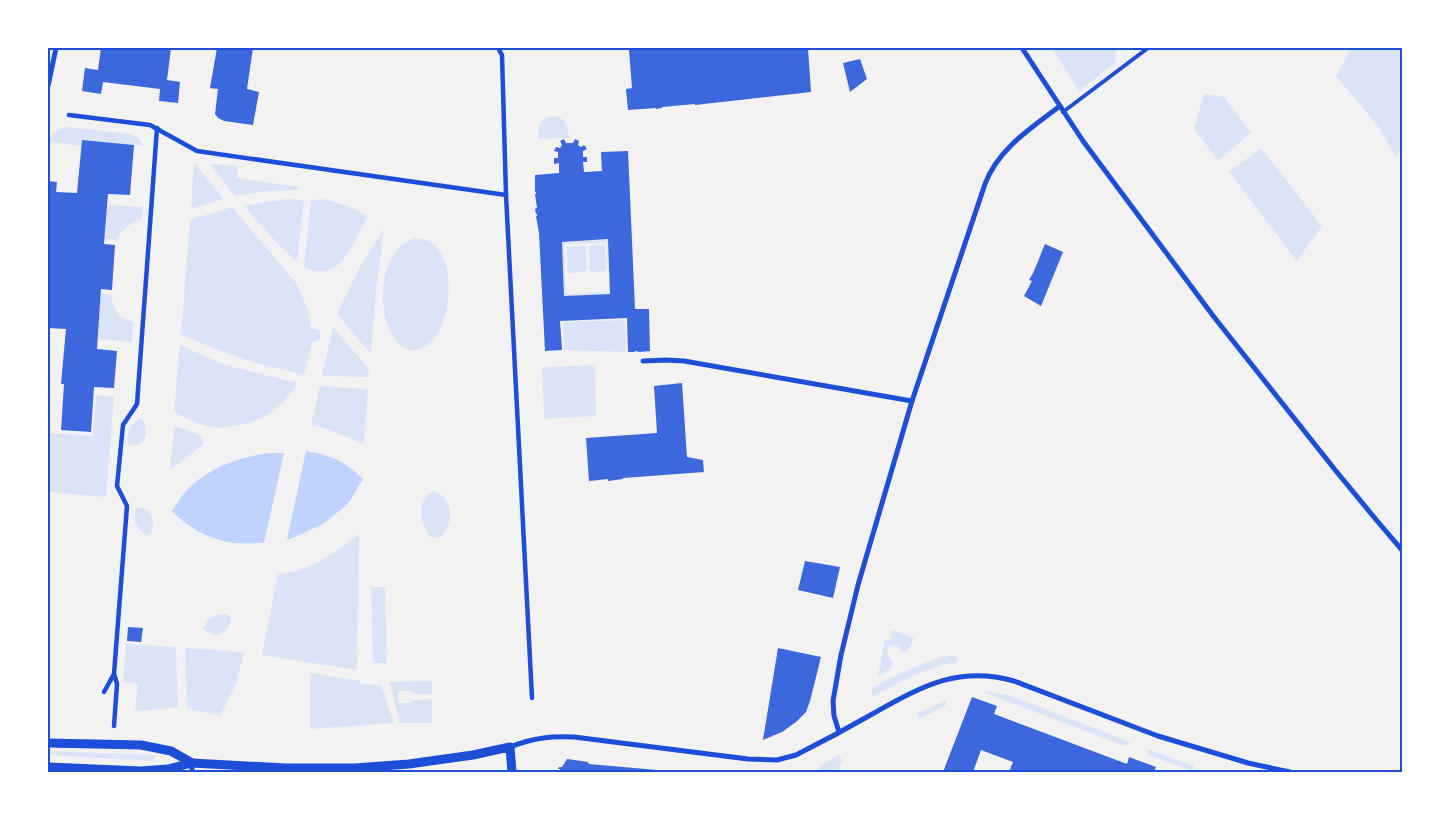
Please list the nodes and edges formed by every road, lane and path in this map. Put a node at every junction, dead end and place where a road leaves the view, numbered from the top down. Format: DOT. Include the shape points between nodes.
graph roads {
  1 [pos="56,48"];
  2 [pos="498,48"];
  3 [pos="504,48"];
  4 [pos="1022,48"];
  5 [pos="1148,48"];
  6 [pos="502,55"];
  7 [pos="48,86"];
  8 [pos="1060,106"];
  9 [pos="1064,112"];
  10 [pos="68,115"];
  11 [pos="157,128"];
  12 [pos="506,195"];
  13 [pos="643,361"];
  14 [pos="912,401"];
  15 [pos="1402,550"];
  16 [pos="114,674"];
  17 [pos="104,692"];
  18 [pos="532,698"];
  19 [pos="114,726"];
  20 [pos="839,732"];
  21 [pos="48,743"];
  22 [pos="510,747"];
  23 [pos="192,763"];
  24 [pos="48,767"];
  25 [pos="192,772"];
  26 [pos="512,772"];
  27 [pos="1290,772"];
  1 -- 7 [label="street"];
  2 -- 6 [label="street"];
  3 -- 6 [label="street"];
  4 -- 8 [label="street"];
  5 -- 9 [label="lane"];
  6 -- 12 [label="street"];
  8 -- 9 [label="street"];
  8 -- 14 [label="street" via="1010,145 988,176"];
  9 -- 15 [label="street" via="1214,317"];
  10 -- 11 [label="street" via="150,124"];
  11 -- 12 [label="street" via="197,151"];
  11 -- 16 [label="street" via="137,404 122,425 117,486 128,506"];
  12 -- 18 [label="street"];
  13 -- 14 [label="street" via="684,361"];
  14 -- 20 [label="street" via="841,655 832,701"];
  16 -- 17 [label="street"];
  16 -- 19 [label="street" via="117,684"];
  20 -- 22 [label="street" via="796,755 777,760 574,737 552,736"];
  20 -- 27 [label="street" via="931,684 953,678 992,676 1014,681 1158,736"];
  21 -- 23 [label="street" via="141,745 171,751"];
  22 -- 23 [label="street" via="464,757 355,768"];
  22 -- 26 [label="street"];
  23 -- 24 [label="street" via="141,771"];
  23 -- 25 [label="street"];
}
